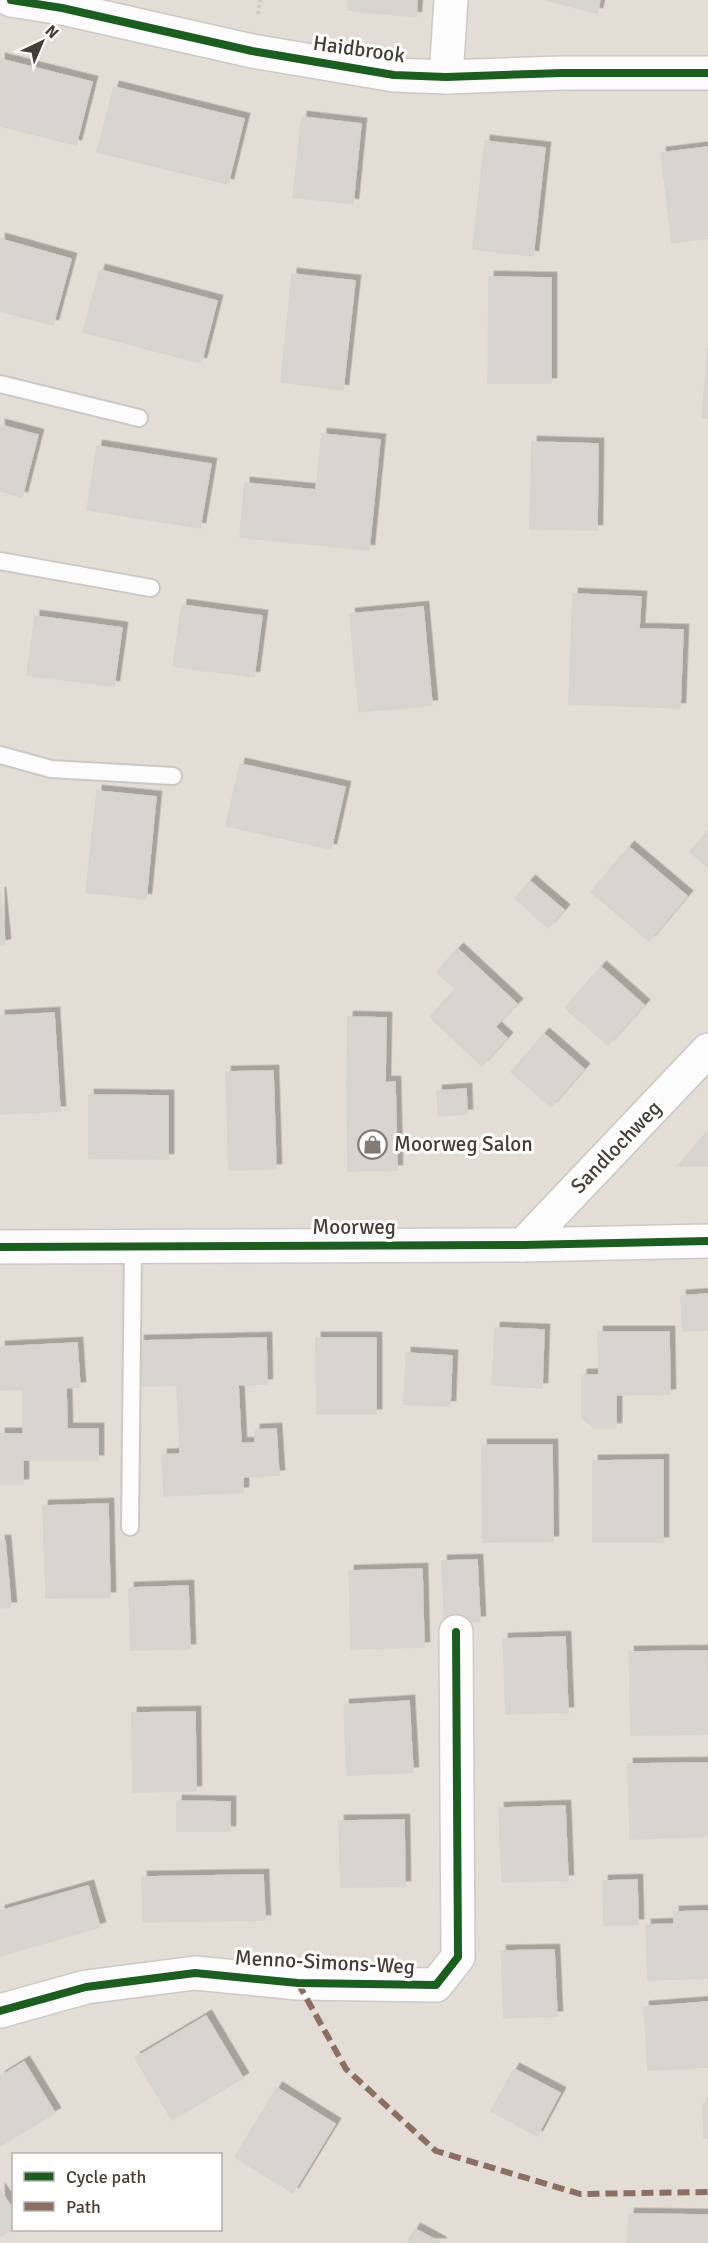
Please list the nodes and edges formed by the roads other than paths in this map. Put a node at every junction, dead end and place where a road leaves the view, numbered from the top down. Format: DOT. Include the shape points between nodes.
graph roads {
  1 [pos="10,0"];
  2 [pos="451,0"];
  3 [pos="708,73"];
  4 [pos="446,77"];
  5 [pos="0,384"];
  6 [pos="139,418"];
  7 [pos="0,561"];
  8 [pos="151,588"];
  9 [pos="0,754"];
  10 [pos="173,776"];
  11 [pos="708,1050"];
  12 [pos="708,1241"];
  13 [pos="523,1245"];
  14 [pos="133,1246"];
  15 [pos="0,1247"];
  16 [pos="130,1527"];
  17 [pos="456,1632"];
  18 [pos="0,2011"];
  1 -- 4 [label="street, Haidbrook" via="264,53 394,75"];
  2 -- 4 [label="street"];
  3 -- 4 [label="street, Haidbrook"];
  5 -- 6 [label="lane"];
  7 -- 8 [label="lane"];
  9 -- 10 [label="lane" via="51,769"];
  11 -- 13 [label="street, Sandlochweg"];
  12 -- 13 [label="street, Moorweg"];
  13 -- 14 [label="street, Moorweg"];
  14 -- 15 [label="street, Moorweg"];
  14 -- 16 [label="lane"];
  17 -- 18 [label="street, Menno-Simons-Weg" via="458,1957 436,1985 298,1983 195,1973 86,1987"];
}
